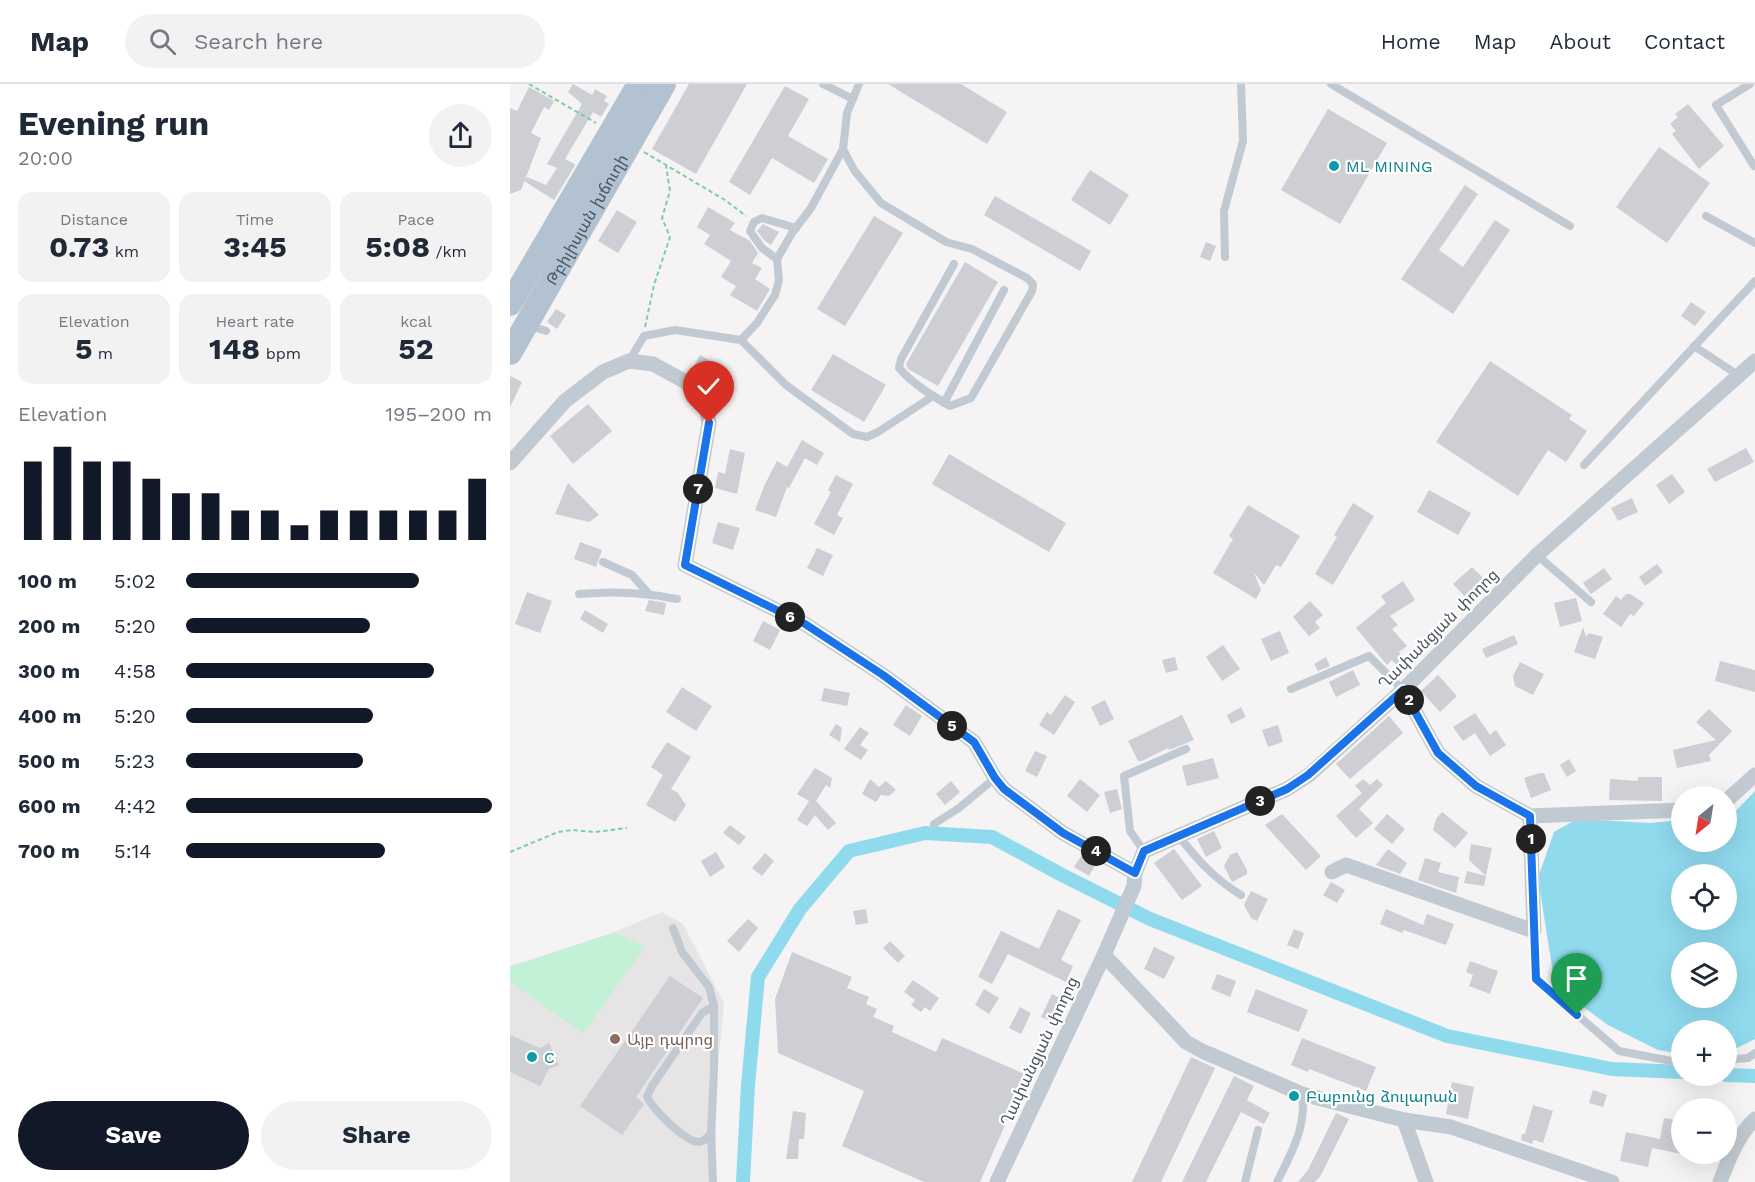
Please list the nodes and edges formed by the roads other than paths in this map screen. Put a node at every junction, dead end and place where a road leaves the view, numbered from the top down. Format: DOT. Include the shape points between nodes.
graph roads {
  1 [pos="639,84"];
  2 [pos="664,84"];
  3 [pos="823,84"];
  4 [pos="860,84"];
  5 [pos="1241,84"];
  6 [pos="1331,84"];
  7 [pos="1750,84"];
  8 [pos="853,99"];
  9 [pos="843,148"];
  10 [pos="1754,166"];
  11 [pos="1706,216"];
  12 [pos="1570,226"];
  13 [pos="796,228"];
  14 [pos="1755,243"];
  15 [pos="1225,257"];
  16 [pos="777,259"];
  17 [pos="954,264"];
  18 [pos="1755,281"];
  19 [pos="1004,290"];
  20 [pos="510,304"];
  21 [pos="741,340"];
  22 [pos="1694,346"];
  23 [pos="510,353"];
  24 [pos="629,361"];
  25 [pos="1755,361"];
  26 [pos="1738,375"];
  27 [pos="933,396"];
  28 [pos="944,403"];
  29 [pos="510,463"];
  30 [pos="1584,465"];
  31 [pos="1537,555"];
  32 [pos="603,562"];
  33 [pos="648,592"];
  34 [pos="579,594"];
  35 [pos="676,599"];
  36 [pos="1591,602"];
  37 [pos="1291,689"];
  38 [pos="1403,690"];
  39 [pos="1186,749"];
  40 [pos="1755,775"];
  41 [pos="995,778"];
  42 [pos="1737,791"];
  43 [pos="1671,810"];
  44 [pos="1530,816"];
  45 [pos="934,824"];
  46 [pos="1179,836"];
  47 [pos="1144,851"];
  48 [pos="1332,872"];
  49 [pos="1135,880"];
  50 [pos="1241,895"];
  51 [pos="673,928"];
  52 [pos="1534,931"];
  53 [pos="1104,955"];
  54 [pos="714,1006"];
  55 [pos="1755,1053"];
  56 [pos="1737,1059"];
  57 [pos="1671,1061"];
  58 [pos="1302,1094"];
  59 [pos="1755,1119"];
  60 [pos="1404,1120"];
  61 [pos="1258,1130"];
  62 [pos="711,1133"];
  63 [pos="713,1182"];
  64 [pos="997,1182"];
  65 [pos="1245,1182"];
  66 [pos="1277,1182"];
  67 [pos="1426,1182"];
  68 [pos="1612,1182"];
  69 [pos="1720,1182"];
  1 -- 20 [label="main road, Թբիլիսյան խճուղի"];
  2 -- 23 [label="main road, Թբիլիսյան խճուղի" via="536,328"];
  3 -- 8 [label="lane"];
  4 -- 8 [label="lane"];
  5 -- 15 [label="lane" via="1243,141 1224,211"];
  6 -- 12 [label="lane"];
  7 -- 10 [label="lane" via="1716,105"];
  8 -- 9 [label="lane" via="847,113"];
  9 -- 13 [label="lane" via="812,208"];
  9 -- 28 [label="lane" via="854,170 881,202 946,242 972,249 1033,284 971,398 950,406"];
  11 -- 14 [label="lane"];
  13 -- 16 [label="lane"];
  13 -- 16 [label="lane" via="762,218 754,222 750,231 755,240"];
  16 -- 21 [label="lane" via="779,280 775,295"];
  17 -- 27 [label="lane" via="898,368"];
  18 -- 22 [label="lane"];
  19 -- 28 [label="lane"];
  21 -- 24 [label="lane" via="675,330 644,336"];
  21 -- 27 [label="lane" via="786,385 853,434 867,437 878,432"];
  22 -- 26 [label="lane"];
  22 -- 30 [label="lane"];
  24 -- 29 [label="street" via="603,372 565,401"];
  24 -- 41 [label="street" via="653,364 686,382 706,405 709,423 685,565 805,624 883,675 974,742"];
  25 -- 26 [label="street, Ղափանցյան փողոց"];
  26 -- 31 [label="street, Ղափանցյան փողոց"];
  27 -- 28 [label="lane"];
  31 -- 36 [label="lane"];
  31 -- 38 [label="street, Ղափանցյան փողոց"];
  32 -- 33 [label="lane" via="632,575"];
  33 -- 34 [label="lane"];
  33 -- 35 [label="lane"];
  37 -- 38 [label="lane" via="1369,656"];
  38 -- 44 [label="street" via="1438,753 1476,786"];
  38 -- 46 [label="street, Ղափանցյան փողոց" via="1287,789"];
  39 -- 47 [label="lane" via="1124,776 1130,831"];
  40 -- 42 [label="street"];
  41 -- 45 [label="lane"];
  41 -- 49 [label="street" via="1063,833"];
  43 -- 44 [label="street"];
  44 -- 52 [label="street"];
  46 -- 47 [label="street, Ղափանցյան փողոց"];
  46 -- 50 [label="lane" via="1201,865"];
  47 -- 49 [label="street"];
  48 -- 52 [label="street" via="1346,865"];
  49 -- 53 [label="street, Ղափանցյան փողոց"];
  51 -- 54 [label="lane" via="682,952 709,987"];
  52 -- 57 [label="lane" via="1536,979 1619,1051"];
  53 -- 58 [label="street" via="1186,1042"];
  53 -- 64 [label="street, Ղափանցյան փողոց"];
  54 -- 62 [label="lane"];
  54 -- 62 [label="lane" via="702,1013 647,1097 687,1138 699,1142"];
  55 -- 56 [label="lane"];
  58 -- 60 [label="street"];
  58 -- 66 [label="lane" via="1304,1108 1295,1145"];
  59 -- 69 [label="street"];
  60 -- 67 [label="street"];
  60 -- 68 [label="street" via="1451,1127"];
  61 -- 65 [label="lane"];
  62 -- 63 [label="lane"];
}
